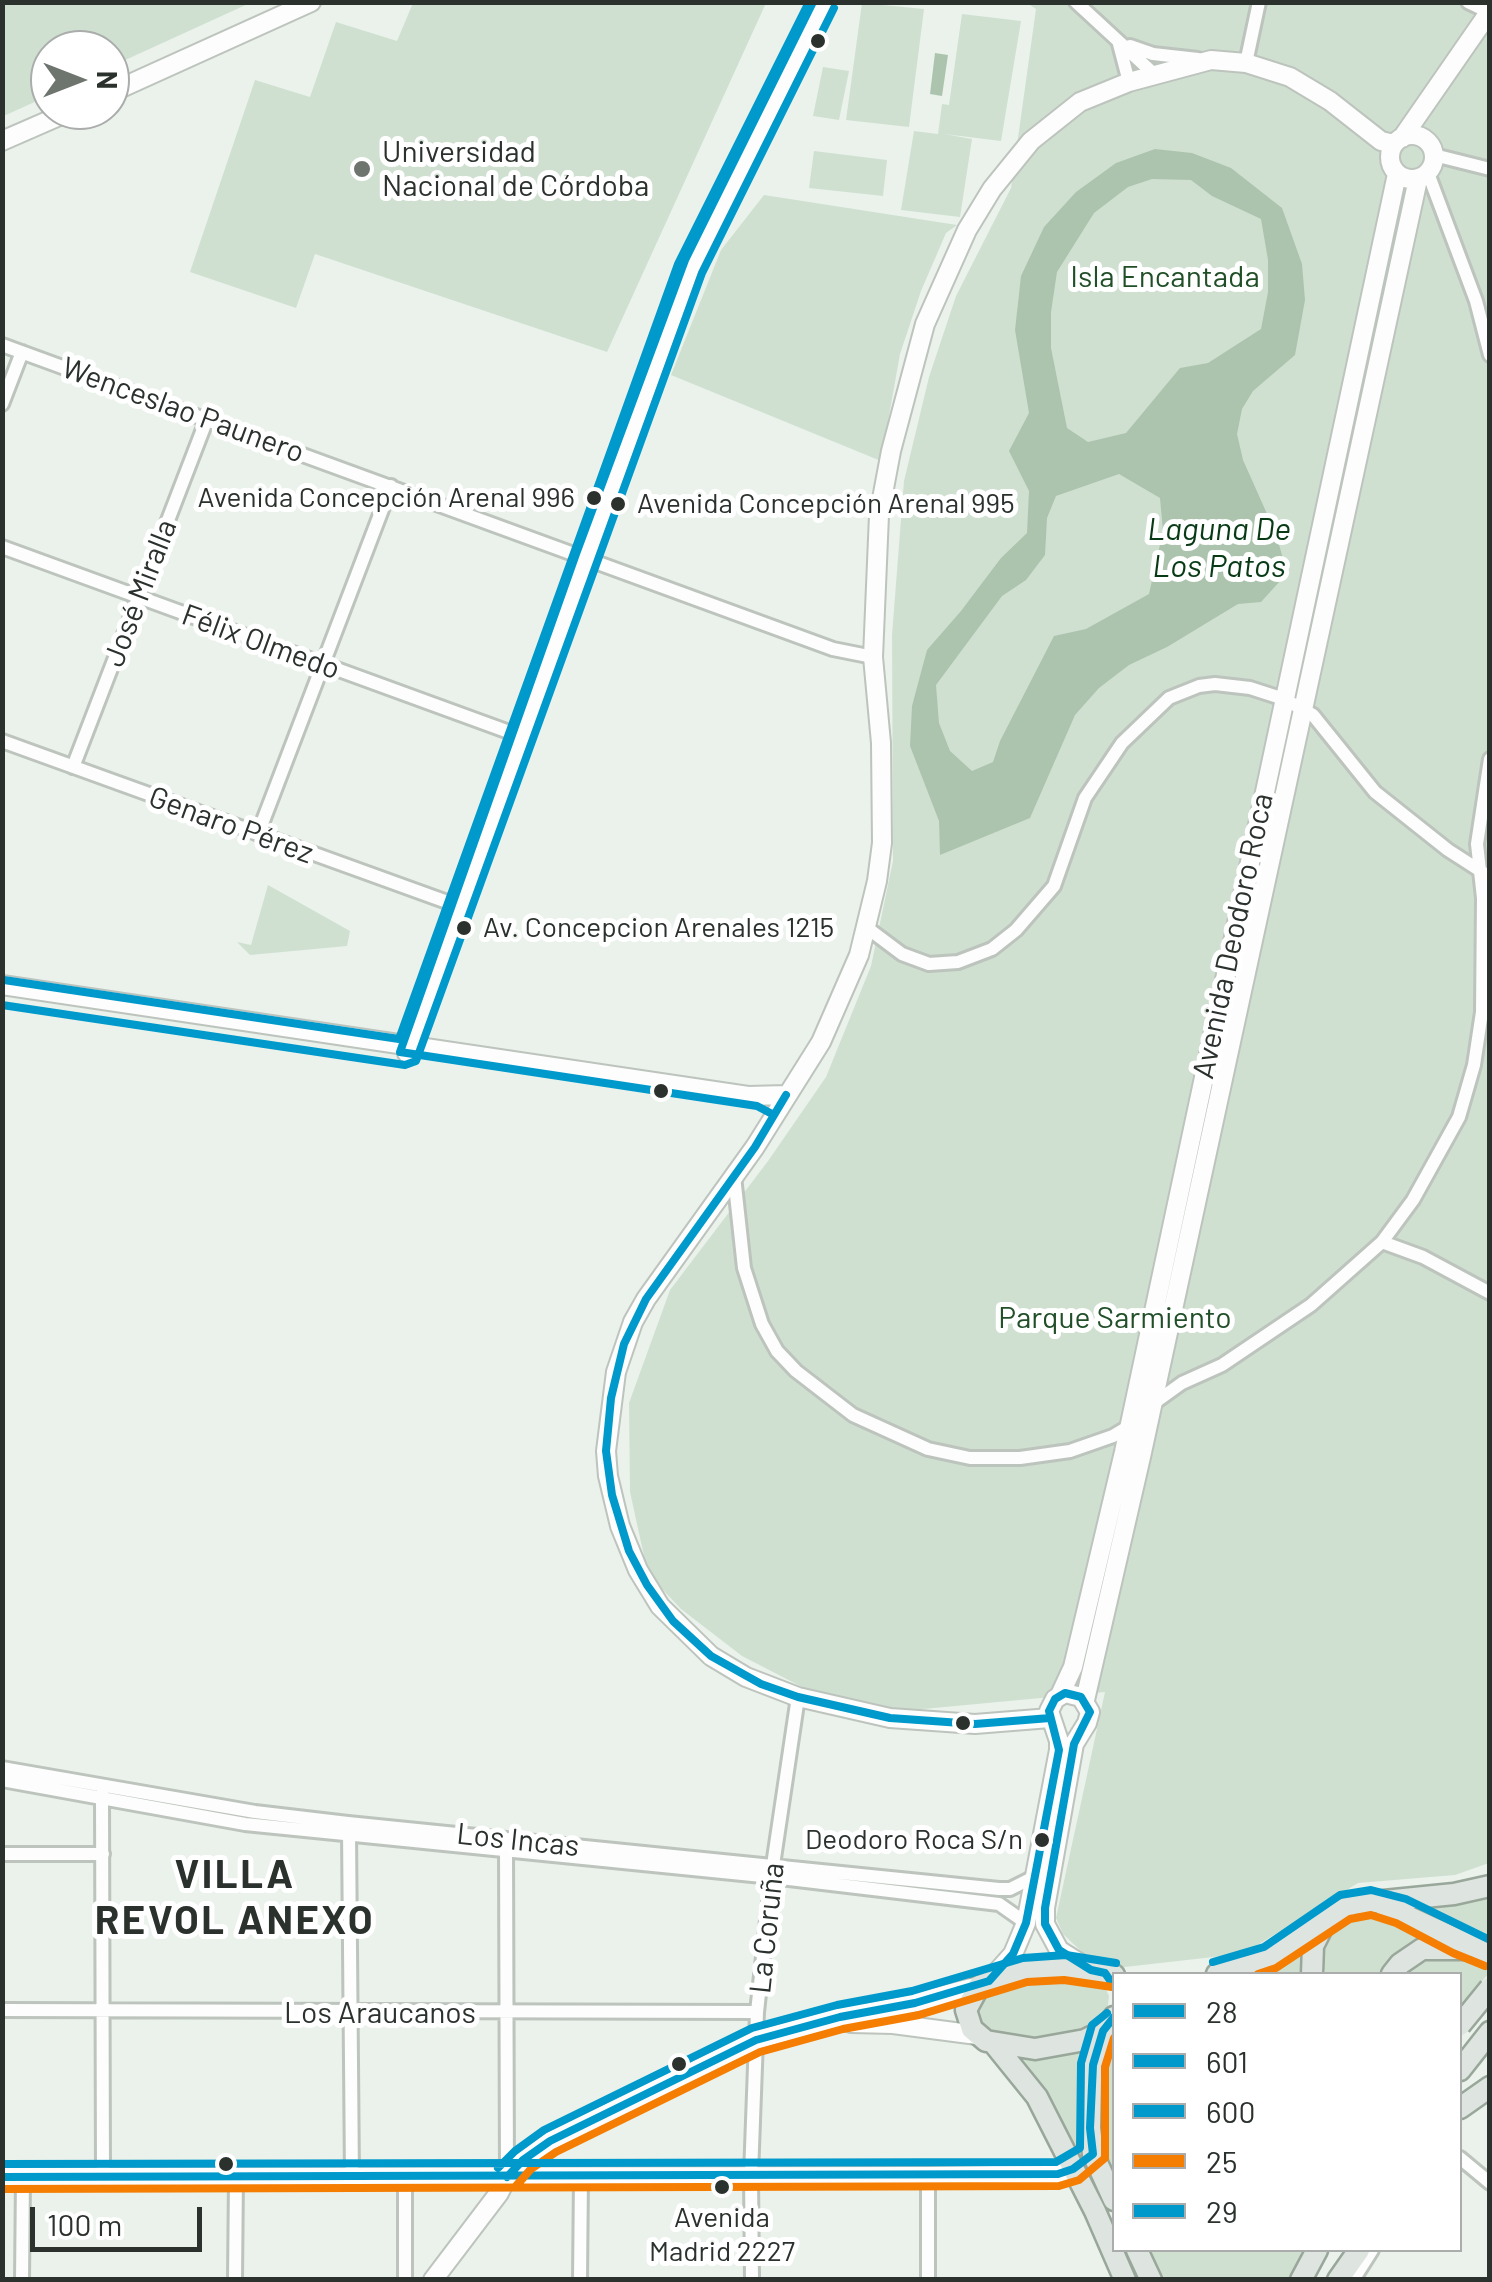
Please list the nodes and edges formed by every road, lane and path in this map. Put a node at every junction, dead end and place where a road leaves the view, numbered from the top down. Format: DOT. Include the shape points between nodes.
graph roads {
  1 [pos="282,2"];
  2 [pos="311,2"];
  3 [pos="813,2"];
  4 [pos="823,2"];
  5 [pos="1076,2"];
  6 [pos="1259,2"];
  7 [pos="1468,2"];
  8 [pos="1489,12"];
  9 [pos="1118,42"];
  10 [pos="1211,60"];
  11 [pos="1246,63"];
  12 [pos="130,71"];
  13 [pos="1154,74"];
  14 [pos="1128,82"];
  15 [pos="130,84"];
  16 [pos="1428,98"];
  17 [pos="30,116"];
  18 [pos="2,128"];
  19 [pos="30,129"];
  20 [pos="2,141"];
  21 [pos="1398,141"];
  22 [pos="1429,147"];
  23 [pos="1490,168"];
  24 [pos="1397,174"];
  25 [pos="1423,176"];
  26 [pos="1476,301"];
  27 [pos="1490,320"];
  28 [pos="2,345"];
  29 [pos="22,352"];
  30 [pos="1490,355"];
  31 [pos="2,404"];
  32 [pos="207,419"];
  33 [pos="391,486"];
  34 [pos="2,547"];
  35 [pos="580,556"];
  36 [pos="139,597"];
  37 [pos="873,657"];
  38 [pos="323,665"];
  39 [pos="1293,704"];
  40 [pos="516,734"];
  41 [pos="2,741"];
  42 [pos="1490,759"];
  43 [pos="73,767"];
  44 [pos="258,834"];
  45 [pos="1484,874"];
  46 [pos="457,906"];
  47 [pos="866,927"];
  48 [pos="2,988"];
  49 [pos="405,1049"];
  50 [pos="786,1096"];
  51 [pos="774,1115"];
  52 [pos="734,1176"];
  53 [pos="1382,1242"];
  54 [pos="1490,1293"];
  55 [pos="1151,1404"];
  56 [pos="1129,1428"];
  57 [pos="1060,1695"];
  58 [pos="798,1698"];
  59 [pos="1085,1700"];
  60 [pos="1052,1722"];
  61 [pos="1083,1728"];
  62 [pos="2,1768"];
  63 [pos="2,1780"];
  64 [pos="102,1792"];
  65 [pos="349,1829"];
  66 [pos="506,1845"];
  67 [pos="2,1854"];
  68 [pos="103,1854"];
  69 [pos="772,1871"];
  70 [pos="1034,1877"];
  71 [pos="1490,1886"];
  72 [pos="1372,1902"];
  73 [pos="1026,1922"];
  74 [pos="1324,1922"];
  75 [pos="1490,1954"];
  76 [pos="1224,1972"];
  77 [pos="1312,1972"];
  78 [pos="1394,1972"];
  79 [pos="1106,1976"];
  80 [pos="984,1984"];
  81 [pos="1490,1988"];
  82 [pos="2,2010"];
  83 [pos="103,2011"];
  84 [pos="352,2012"];
  85 [pos="757,2012"];
  86 [pos="506,2013"];
  87 [pos="1462,2021"];
  88 [pos="816,2023"];
  89 [pos="1462,2023"];
  90 [pos="1111,2024"];
  91 [pos="1490,2024"];
  92 [pos="1490,2032"];
  93 [pos="756,2040"];
  94 [pos="986,2040"];
  95 [pos="1462,2067"];
  96 [pos="1490,2087"];
  97 [pos="1462,2107"];
  98 [pos="1094,2154"];
  99 [pos="1462,2160"];
  100 [pos="1073,2169"];
  101 [pos="751,2176"];
  102 [pos="928,2176"];
  103 [pos="2,2177"];
  104 [pos="23,2177"];
  105 [pos="507,2177"];
  106 [pos="103,2178"];
  107 [pos="236,2178"];
  108 [pos="352,2178"];
  109 [pos="405,2178"];
  110 [pos="581,2178"];
  111 [pos="1490,2183"];
  112 [pos="1112,2195"];
  113 [pos="1138,2252"];
  114 [pos="1317,2252"];
  115 [pos="1357,2252"];
  116 [pos="1370,2252"];
  117 [pos="1346,2278"];
  118 [pos="22,2280"];
  119 [pos="235,2280"];
  120 [pos="404,2280"];
  121 [pos="433,2280"];
  122 [pos="580,2280"];
  123 [pos="752,2280"];
  124 [pos="928,2280"];
  125 [pos="1125,2280"];
  126 [pos="1151,2280"];
  127 [pos="1301,2280"];
  1 -- 12 [label="main road"];
  2 -- 15 [label="main road"];
  3 -- 35 [label="main road" via="693,240"];
  4 -- 35 [label="main road" via="694,258"];
  5 -- 9 [label="street"];
  6 -- 11 [label="street"];
  7 -- 8 [label="street"];
  8 -- 16 [label="main road"];
  9 -- 10 [label="street"];
  9 -- 13 [label="street"];
  9 -- 14 [label="street"];
  10 -- 11 [label="main road"];
  10 -- 13 [label="main road"];
  11 -- 21 [label="main road" via="1309,87 1381,140"];
  13 -- 14 [label="main road"];
  14 -- 37 [label="main road" via="1080,102 1031,141 992,188 936,294 879,515"];
  16 -- 21 [label="main road"];
  16 -- 22 [label="main road"];
  17 -- 18 [label="main road"];
  19 -- 20 [label="main road"];
  21 -- 22 [label="main road" via="1414,135"];
  21 -- 24 [label="main road" via="1390,162"];
  22 -- 23 [label="street" via="1453,162"];
  22 -- 25 [label="main road"];
  24 -- 25 [label="main road"];
  24 -- 39 [label="main road, Avenida Deodoro Roca"];
  25 -- 26 [label="street"];
  25 -- 39 [label="main road, Avenida Deodoro Roca"];
  26 -- 27 [label="street"];
  26 -- 30 [label="street"];
  28 -- 29 [label="street, Wenceslao Paunero"];
  29 -- 31 [label="street"];
  29 -- 32 [label="street, Wenceslao Paunero"];
  32 -- 33 [label="street, Wenceslao Paunero"];
  32 -- 36 [label="street, José Miralla"];
  33 -- 35 [label="street, Wenceslao Paunero"];
  33 -- 38 [label="street"];
  34 -- 36 [label="street, Félix Olmedo"];
  35 -- 37 [label="street, Wenceslao Paunero" via="833,649"];
  35 -- 40 [label="main road"];
  36 -- 38 [label="street, Félix Olmedo"];
  36 -- 43 [label="street, José Miralla"];
  37 -- 47 [label="main road" via="882,843"];
  38 -- 40 [label="street, Félix Olmedo"];
  38 -- 44 [label="street"];
  39 -- 45 [label="street" via="1314,715 1376,792"];
  39 -- 47 [label="street" via="1216,684 1183,691 1154,710 1095,779 1054,886 992,949 928,964"];
  39 -- 55 [label="main road, Avenida Deodoro Roca"];
  39 -- 56 [label="main road, Avenida Deodoro Roca"];
  40 -- 46 [label="main road"];
  41 -- 43 [label="street, Genaro Pérez"];
  42 -- 45 [label="street" via="1477,844"];
  43 -- 44 [label="street, Genaro Pérez"];
  44 -- 46 [label="street, Genaro Pérez"];
  45 -- 53 [label="street" via="1483,996 1470,1085 1430,1171"];
  46 -- 49 [label="main road"];
  47 -- 50 [label="main road" via="842,999"];
  48 -- 49 [label="main road"];
  49 -- 50 [label="main road"];
  49 -- 51 [label="main road" via="758,1106"];
  50 -- 51 [label="main road"];
  51 -- 52 [label="main road"];
  52 -- 56 [label="street" via="744,1268 762,1324 796,1372 853,1415 928,1449 970,1458 1070,1451"];
  52 -- 58 [label="main road" via="633,1322 606,1427 608,1476 629,1551 673,1621 727,1667"];
  53 -- 54 [label="street"];
  53 -- 55 [label="street" via="1310,1305"];
  55 -- 56 [label="street"];
  55 -- 59 [label="main road, Avenida Deodoro Roca"];
  56 -- 57 [label="main road, Avenida Deodoro Roca" via="1073,1667"];
  57 -- 59 [label="main road"];
  57 -- 60 [label="main road, Avenida Deodoro Roca" via="1051,1705"];
  58 -- 60 [label="main road" via="932,1722"];
  58 -- 69 [label="street, La Coruña"];
  59 -- 61 [label="main road, Avenida Deodoro Roca" via="1089,1718"];
  60 -- 61 [label="main road" via="1068,1733"];
  60 -- 70 [label="main road, Avenida Deodoro Roca" via="1059,1750"];
  61 -- 79 [label="main road, Avenida Deodoro Roca" via="1074,1744 1045,1908 1050,1937 1060,1950"];
  62 -- 64 [label="street, Los Incas"];
  63 -- 64 [label="street, Los Incas"];
  64 -- 65 [label="street, Los Incas"];
  64 -- 68 [label="street"];
  65 -- 66 [label="street, Los Incas"];
  65 -- 84 [label="street"];
  66 -- 69 [label="street, Los Incas"];
  66 -- 86 [label="street"];
  67 -- 68 [label="street"];
  68 -- 83 [label="street"];
  69 -- 70 [label="street, Los Incas" via="999,1889"];
  69 -- 73 [label="street, Los Incas" via="999,1904"];
  69 -- 85 [label="street, La Coruña"];
  70 -- 73 [label="main road, Avenida Deodoro Roca"];
  71 -- 72 [label="main road"];
  72 -- 74 [label="main road" via="1346,1907"];
  72 -- 75 [label="main road"];
  73 -- 80 [label="main road, Avenida Deodoro Roca" via="1013,1954"];
  74 -- 76 [label="main road" via="1269,1958"];
  74 -- 77 [label="main road" via="1313,1946"];
  75 -- 78 [label="main road" via="1422,1950"];
  79 -- 80 [label="main road" via="1035,1968"];
  80 -- 88 [label="main road"];
  80 -- 94 [label="main road" via="966,2010"];
  81 -- 87 [label="main road, bridge"];
  82 -- 83 [label="street, Los Araucanos"];
  83 -- 84 [label="street, Los Araucanos"];
  83 -- 106 [label="street"];
  84 -- 86 [label="street, Los Araucanos"];
  84 -- 108 [label="street"];
  85 -- 86 [label="street, Los Araucanos"];
  85 -- 93 [label="street, La Coruña"];
  86 -- 105 [label="street"];
  88 -- 93 [label="main road"];
  88 -- 94 [label="main road" via="893,2024"];
  89 -- 91 [label="main road"];
  90 -- 94 [label="main road" via="1085,2040 1050,2048"];
  90 -- 98 [label="main road" via="1091,2080"];
  92 -- 95 [label="main road"];
  93 -- 101 [label="street, La Coruña"];
  93 -- 105 [label="main road" via="550,2141"];
  94 -- 100 [label="main road" via="1037,2097"];
  96 -- 97 [label="main road"];
  98 -- 100 [label="main road"];
  98 -- 112 [label="main road"];
  99 -- 111 [label="street"];
  100 -- 102 [label="main road"];
  100 -- 125 [label="main road"];
  101 -- 102 [label="main road"];
  101 -- 110 [label="main road"];
  101 -- 123 [label="street, La Coruña"];
  102 -- 124 [label="street"];
  103 -- 104 [label="main road"];
  104 -- 106 [label="main road"];
  104 -- 118 [label="street"];
  105 -- 109 [label="main road"];
  105 -- 110 [label="main road"];
  105 -- 121 [label="main road"];
  106 -- 107 [label="main road"];
  107 -- 108 [label="main road"];
  107 -- 119 [label="street"];
  108 -- 109 [label="main road"];
  109 -- 120 [label="street"];
  110 -- 122 [label="street"];
  113 -- 126 [label="main road"];
  114 -- 127 [label="main road"];
  115 -- 117 [label="main road"];
  116 -- 117 [label="street"];
}
